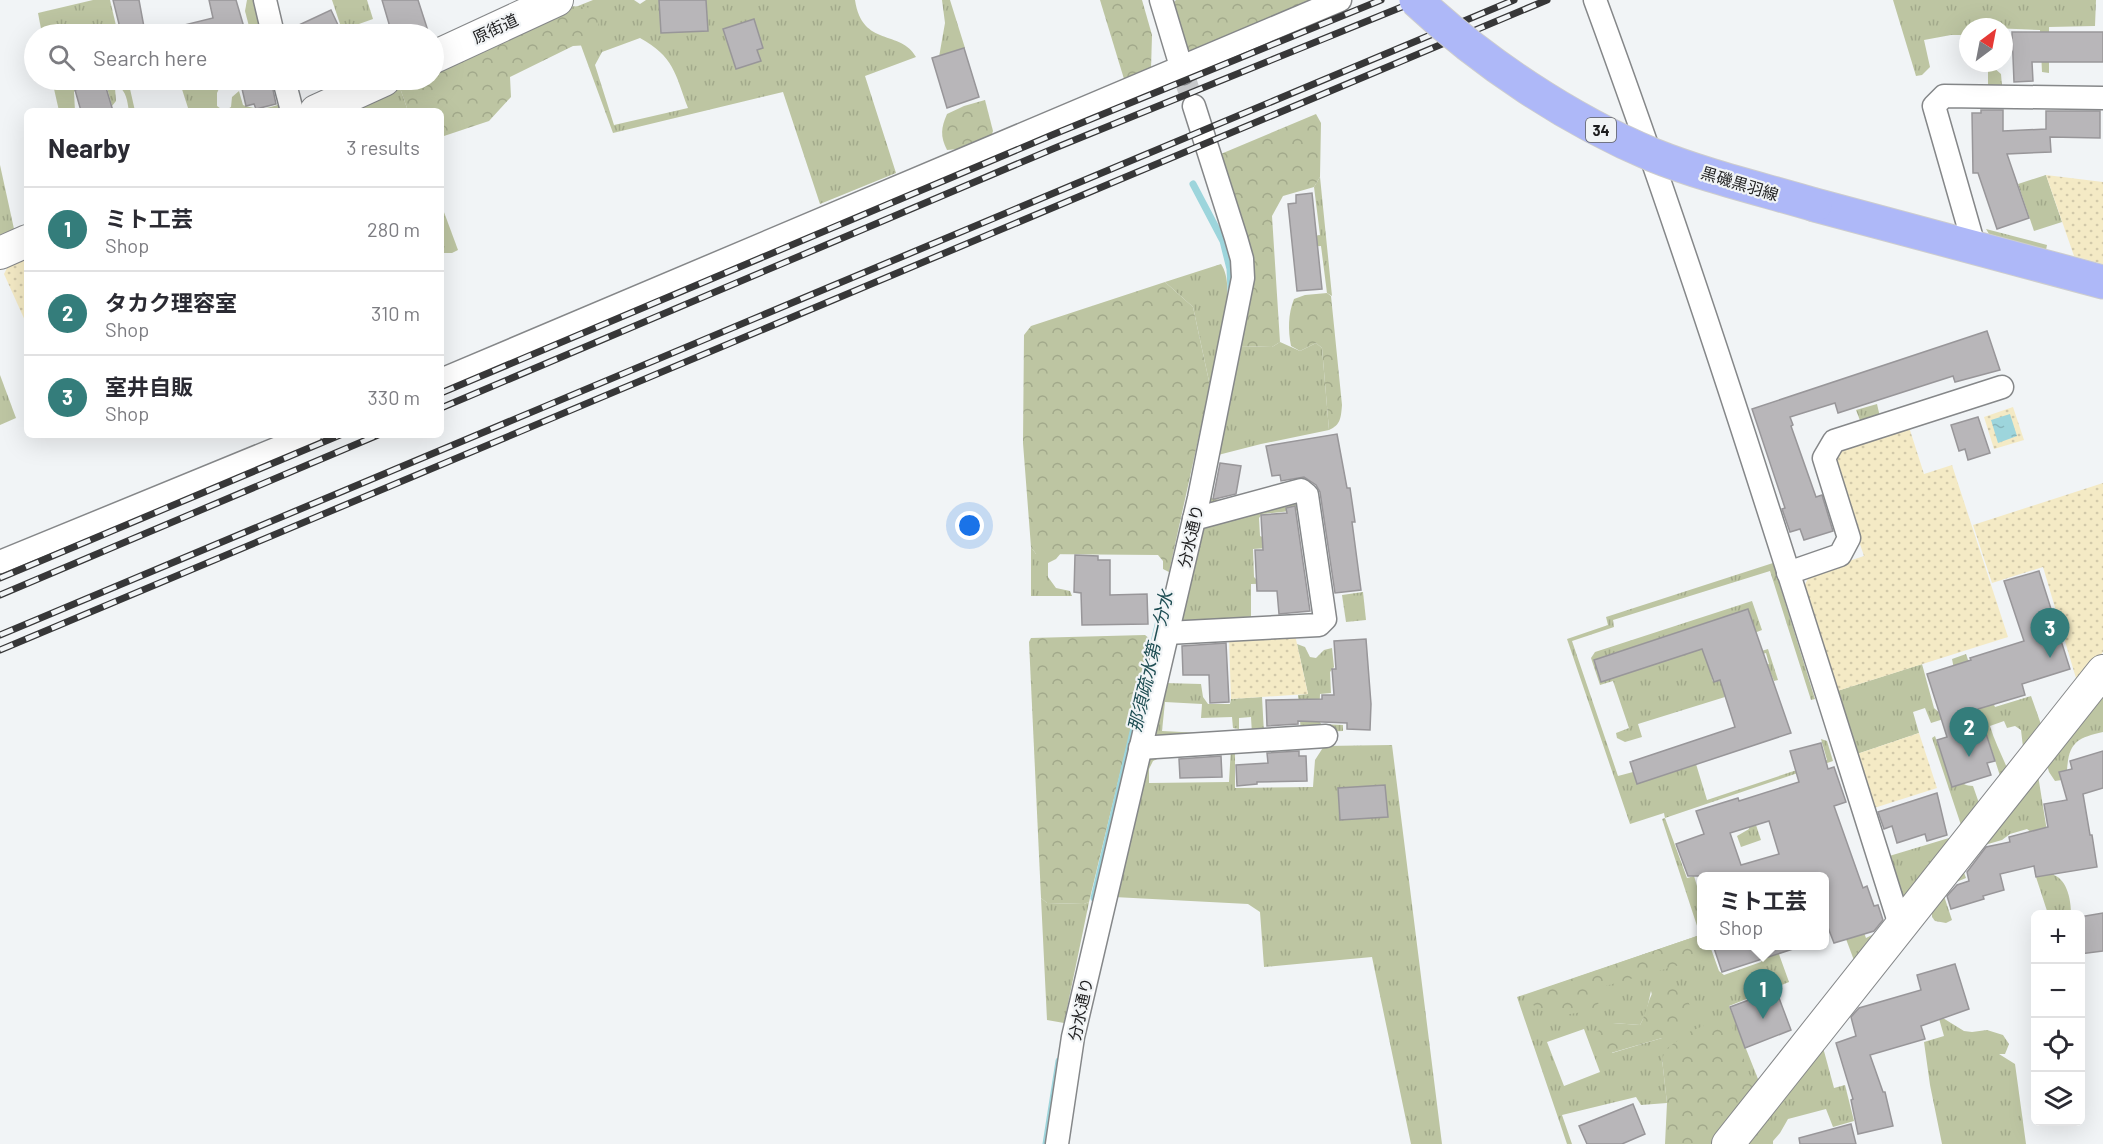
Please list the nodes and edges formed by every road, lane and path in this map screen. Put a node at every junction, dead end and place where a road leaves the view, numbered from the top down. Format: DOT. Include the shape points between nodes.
graph roads {
  1 [pos="264,0"];
  2 [pos="557,0"];
  3 [pos="1161,0"];
  4 [pos="1340,0"];
  5 [pos="1416,0"];
  6 [pos="1595,0"];
  7 [pos="270,24"];
  8 [pos="444,52"];
  9 [pos="1182,69"];
  10 [pos="287,90"];
  11 [pos="362,90"];
  12 [pos="2103,98"];
  13 [pos="1194,106"];
  14 [pos="291,108"];
  15 [pos="323,108"];
  16 [pos="24,242"];
  17 [pos="1975,249"];
  18 [pos="0,253"];
  19 [pos="2103,282"];
  20 [pos="444,379"];
  21 [pos="2002,387"];
  22 [pos="303,438"];
  23 [pos="1194,519"];
  24 [pos="0,562"];
  25 [pos="1788,573"];
  26 [pos="1167,633"];
  27 [pos="2103,671"];
  28 [pos="1326,736"];
  29 [pos="1140,748"];
  30 [pos="1900,925"];
  31 [pos="1057,1144"];
  32 [pos="1728,1144"];
  1 -- 7 [label="street"];
  2 -- 8 [label="street, 原街道"];
  3 -- 9 [label="street"];
  4 -- 9 [label="street"];
  5 -- 17 [label="main road, 黒磯黒羽線 / 34, bridge" via="1464,41 1578,119 1670,161"];
  6 -- 25 [label="street" via="1662,185"];
  9 -- 20 [label="street"];
  10 -- 14 [label="street"];
  11 -- 15 [label="street"];
  12 -- 17 [label="street" via="1944,96 1934,106"];
  13 -- 23 [label="street, 分水通り" via="1242,259 1243,278"];
  16 -- 18 [label="street"];
  17 -- 19 [label="main road, 黒磯黒羽線 / 34"];
  21 -- 25 [label="street" via="1834,441 1824,458 1849,538 1840,555"];
  22 -- 24 [label="street"];
  23 -- 26 [label="street, 分水通り"];
  23 -- 26 [label="street" via="1301,490 1307,495 1325,619 1319,626"];
  25 -- 30 [label="street"];
  26 -- 29 [label="street, 分水通り"];
  27 -- 30 [label="street"];
  28 -- 29 [label="street"];
  29 -- 31 [label="street, 分水通り" via="1073,1037"];
  30 -- 32 [label="street"];
}
